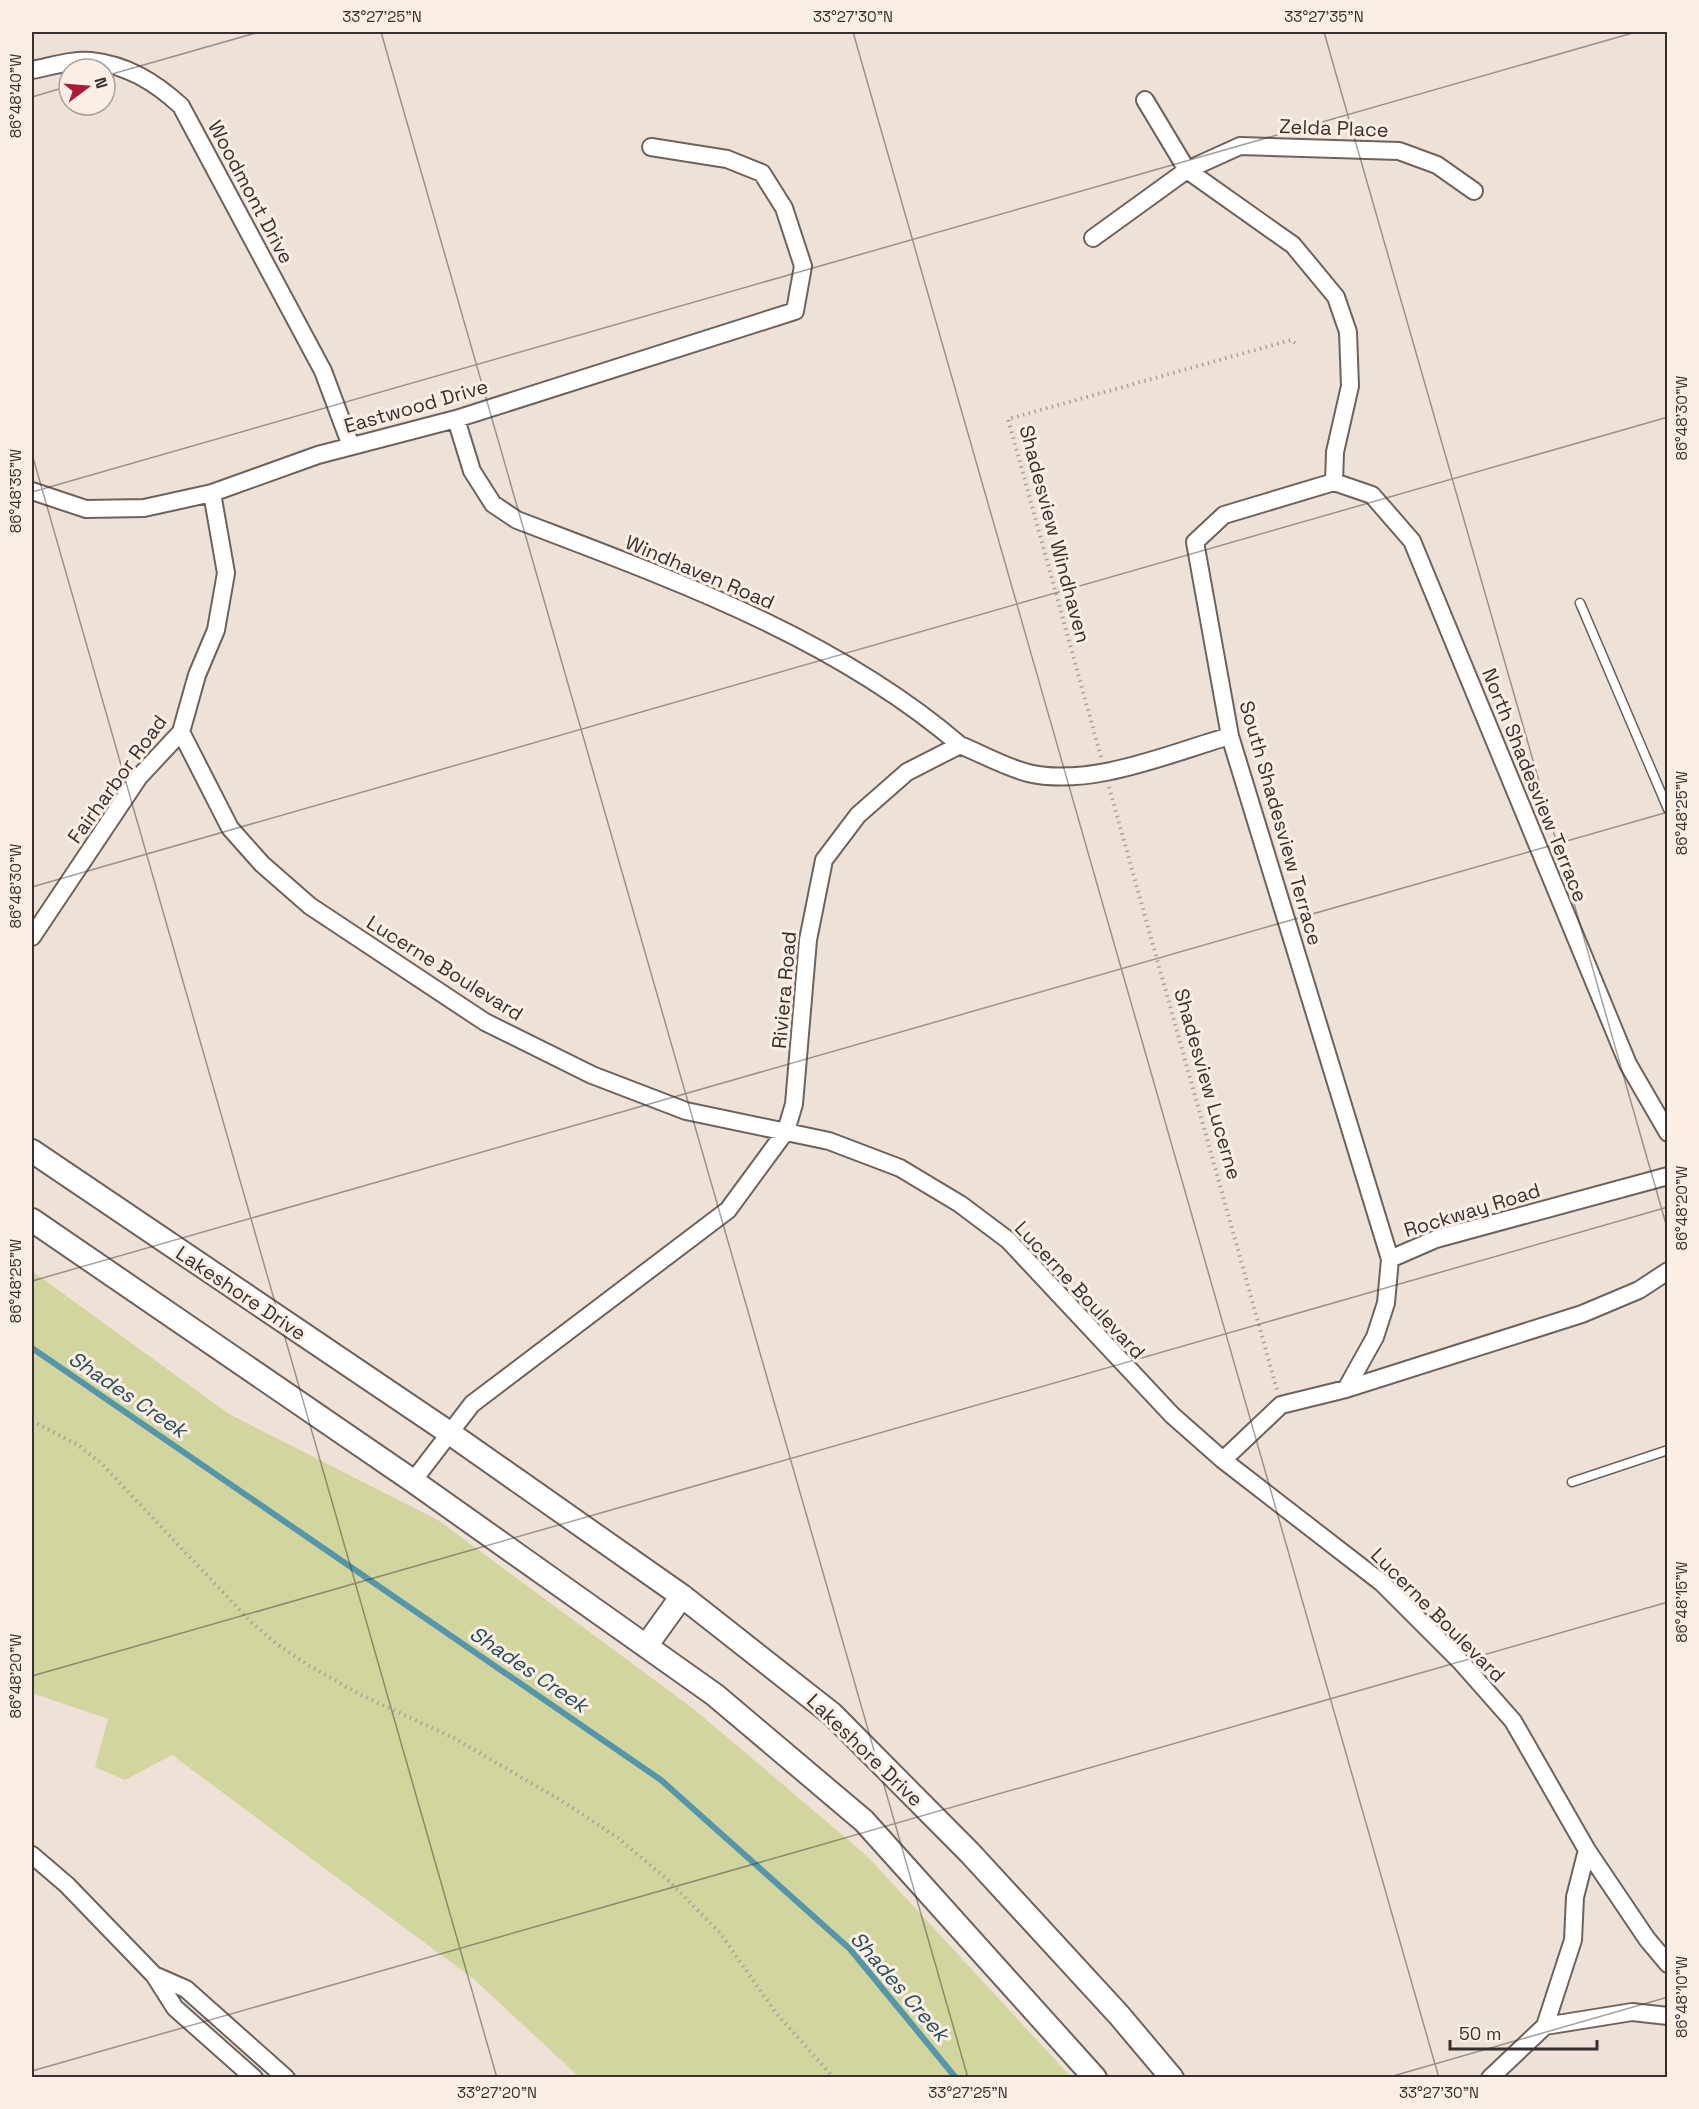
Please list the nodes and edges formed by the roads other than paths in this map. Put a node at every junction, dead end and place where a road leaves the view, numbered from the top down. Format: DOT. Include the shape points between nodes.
graph roads {
  1 [pos="32,70"];
  2 [pos="1145,100"];
  3 [pos="651,147"];
  4 [pos="1187,170"];
  5 [pos="1474,191"];
  6 [pos="1094,238"];
  7 [pos="456,419"];
  8 [pos="351,446"];
  9 [pos="1334,482"];
  10 [pos="32,491"];
  11 [pos="212,494"];
  12 [pos="1580,603"];
  13 [pos="181,732"];
  14 [pos="1230,736"];
  15 [pos="960,745"];
  16 [pos="1668,809"];
  17 [pos="32,937"];
  18 [pos="786,1131"];
  19 [pos="1668,1133"];
  20 [pos="32,1151"];
  21 [pos="1668,1176"];
  22 [pos="32,1220"];
  23 [pos="1390,1259"];
  24 [pos="1668,1270"];
  25 [pos="1346,1389"];
  26 [pos="451,1434"];
  27 [pos="1668,1450"];
  28 [pos="1223,1460"];
  29 [pos="413,1481"];
  30 [pos="1572,1482"];
  31 [pos="682,1596"];
  32 [pos="646,1646"];
  33 [pos="1587,1850"];
  34 [pos="32,1856"];
  35 [pos="1668,1964"];
  36 [pos="154,1975"];
  37 [pos="1668,2016"];
  38 [pos="1545,2026"];
  39 [pos="254,2078"];
  40 [pos="286,2078"];
  41 [pos="1095,2078"];
  42 [pos="1172,2078"];
  43 [pos="1490,2078"];
  1 -- 8 [label="street, Woodmont Drive" via="90,60 155,83 181,106 323,371"];
  2 -- 4 [label="street"];
  3 -- 7 [label="street, Eastwood Drive" via="727,159 762,173 784,208 803,266 795,311"];
  4 -- 5 [label="street, Zelda Place" via="1240,146 1400,151 1437,165"];
  4 -- 6 [label="street, Zelda Place"];
  4 -- 9 [label="street" via="1293,245 1336,297 1348,332 1350,387 1335,452"];
  7 -- 8 [label="street, Eastwood Drive"];
  7 -- 15 [label="street, Windhaven Road" via="472,471 493,504 517,520 699,590 797,638 919,710"];
  8 -- 11 [label="street, Eastwood Drive"];
  9 -- 14 [label="street, South Shadesview Terrace" via="1224,515 1195,542"];
  9 -- 19 [label="street, North Shadesview Terrace" via="1372,495 1412,541 1628,1064"];
  10 -- 11 [label="street, Eastwood Drive" via="86,510 144,508"];
  11 -- 13 [label="street, Fairharbor Road" via="226,573 216,630 197,675"];
  12 -- 16 [label="lane"];
  13 -- 17 [label="street, Fairharbor Road" via="139,777"];
  13 -- 18 [label="street, Lucerne Boulevard" via="230,828 262,864 310,906 485,1022 592,1075 686,1111"];
  14 -- 15 [label="street" via="1105,772 1067,776 1028,772"];
  14 -- 23 [label="street, South Shadesview Terrace"];
  15 -- 18 [label="street, Riviera Road" via="907,772 858,814 824,860 808,940 795,1093"];
  18 -- 26 [label="street, Riviera Road" via="728,1210 472,1404"];
  18 -- 28 [label="street, Lucerne Boulevard" via="829,1141 900,1168 960,1204 1000,1234 1059,1291 1147,1391"];
  20 -- 26 [label="main road, Lakeshore Drive"];
  21 -- 23 [label="street, Rockway Road" via="1436,1239"];
  22 -- 29 [label="main road"];
  23 -- 25 [label="street, Rockway Road" via="1386,1303 1376,1336"];
  24 -- 25 [label="street" via="1639,1290 1582,1314"];
  25 -- 28 [label="street" via="1281,1405"];
  26 -- 29 [label="street"];
  26 -- 31 [label="main road, Lakeshore Drive"];
  27 -- 30 [label="lane"];
  28 -- 33 [label="street, Lucerne Boulevard" via="1382,1583 1460,1661 1513,1721"];
  29 -- 32 [label="main road"];
  31 -- 32 [label="main road"];
  31 -- 42 [label="main road, Lakeshore Drive" via="840,1722 970,1853"];
  32 -- 41 [label="main road" via="715,1695 864,1821"];
  33 -- 35 [label="street, Lucerne Boulevard"];
  33 -- 38 [label="street" via="1575,1897 1573,1940"];
  34 -- 36 [label="street" via="67,1885"];
  36 -- 39 [label="street" via="175,2008"];
  36 -- 40 [label="street" via="186,1989"];
  37 -- 38 [label="street" via="1632,2012"];
  38 -- 43 [label="street"];
}
